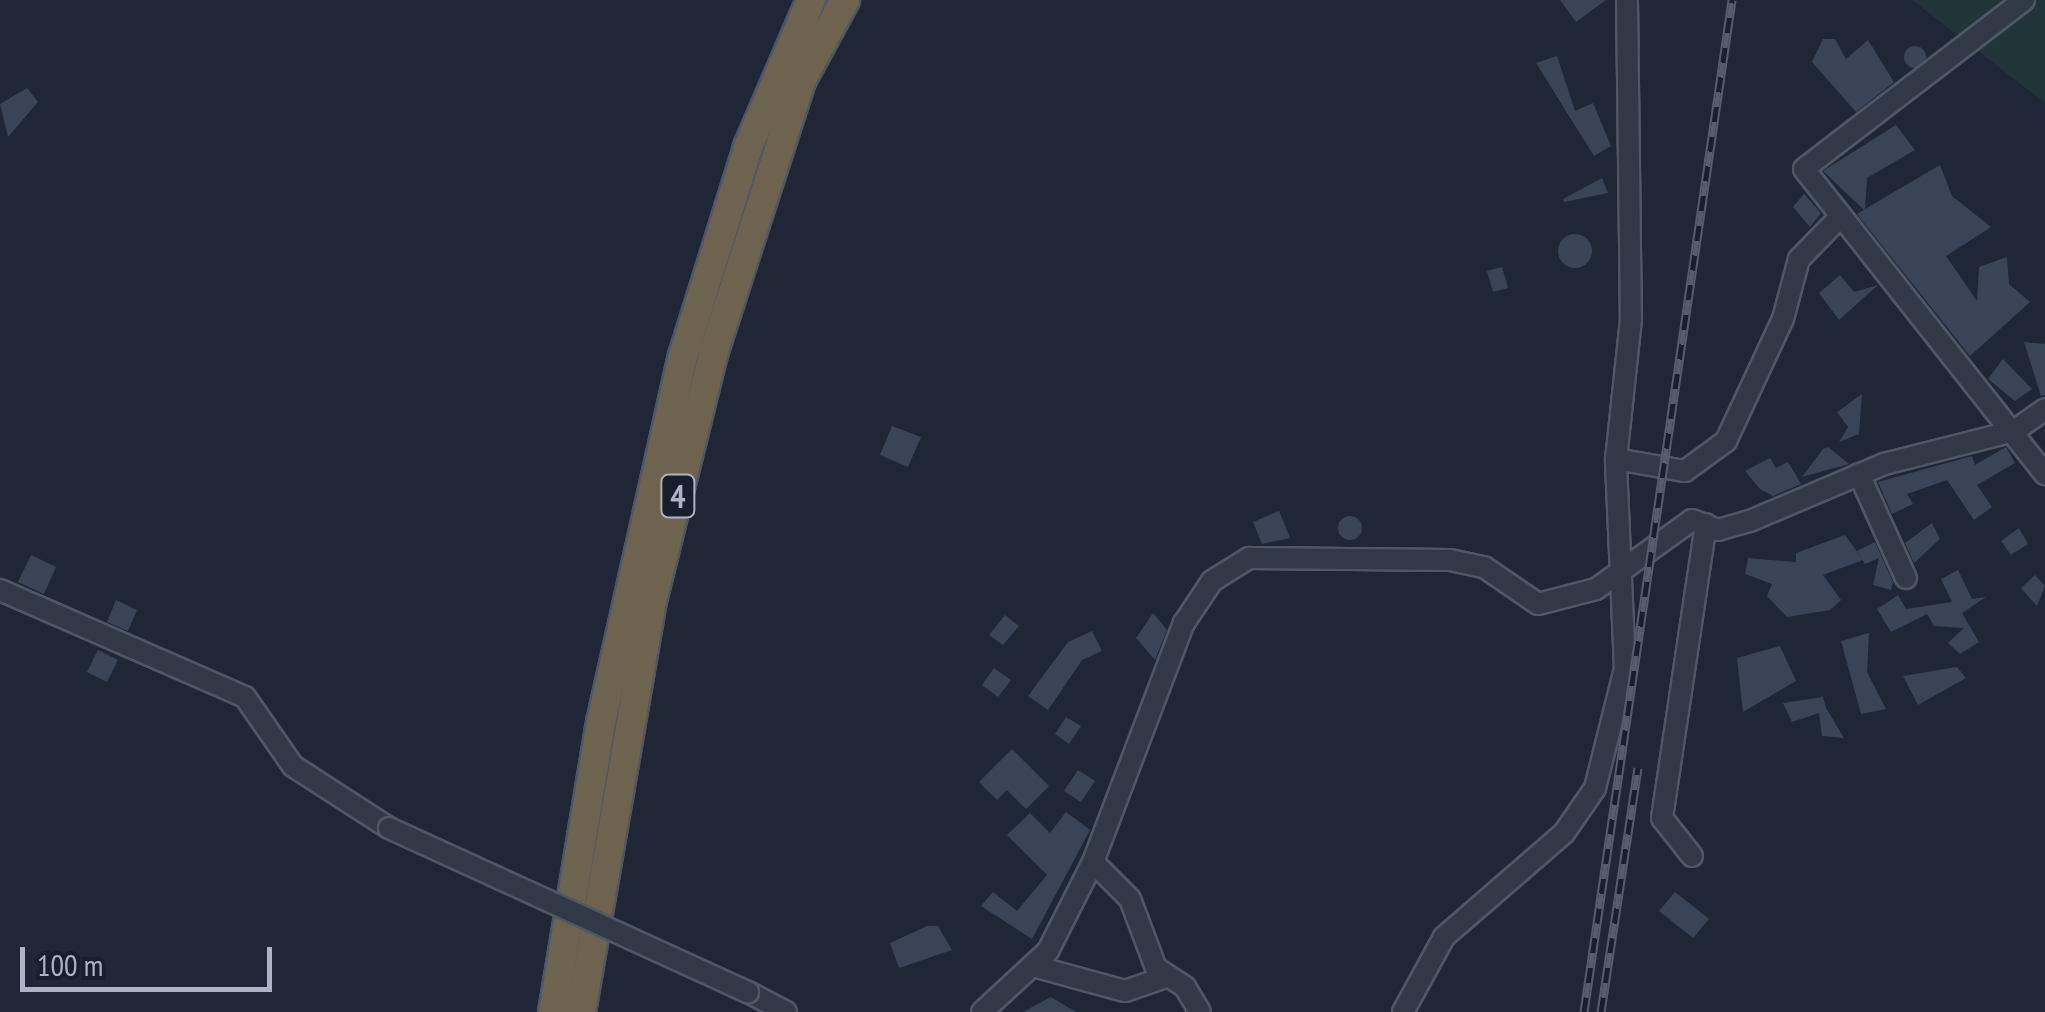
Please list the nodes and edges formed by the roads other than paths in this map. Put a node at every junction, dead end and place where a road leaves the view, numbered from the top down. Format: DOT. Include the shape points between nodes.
graph roads {
  1 [pos="811,0"];
  2 [pos="844,0"];
  3 [pos="1628,0"];
  4 [pos="2024,0"];
  5 [pos="1842,216"];
  6 [pos="2045,409"];
  7 [pos="2014,432"];
  8 [pos="1616,459"];
  9 [pos="1859,474"];
  10 [pos="2045,474"];
  11 [pos="1706,524"];
  12 [pos="1624,568"];
  13 [pos="1906,578"];
  14 [pos="0,590"];
  15 [pos="1692,856"];
  16 [pos="1093,862"];
  17 [pos="1036,967"];
  18 [pos="1163,978"];
  19 [pos="553,1012"];
  20 [pos="581,1012"];
  21 [pos="786,1012"];
  22 [pos="982,1012"];
  23 [pos="1200,1012"];
  24 [pos="1403,1012"];
  1 -- 19 [label="highway, 4" via="748,147 683,356 600,722"];
  2 -- 20 [label="highway, 4" via="801,81 713,354 652,605"];
  3 -- 8 [label="street" via="1631,319"];
  4 -- 5 [label="street" via="1804,168"];
  5 -- 7 [label="street"];
  5 -- 8 [label="street" via="1799,259 1783,320 1726,441 1685,471"];
  6 -- 7 [label="street"];
  7 -- 9 [label="street"];
  7 -- 10 [label="street"];
  8 -- 12 [label="street"];
  9 -- 11 [label="street" via="1750,521 1718,530"];
  9 -- 13 [label="street"];
  11 -- 12 [label="street" via="1692,520"];
  11 -- 15 [label="street" via="1662,818"];
  12 -- 16 [label="street" via="1596,588 1538,604 1484,567 1450,560 1249,558 1212,581 1184,623"];
  12 -- 24 [label="street" via="1625,670 1596,788 1551,845 1444,936"];
  14 -- 21 [label="street, bridge" via="244,697 293,766 390,828"];
  16 -- 17 [label="street"];
  16 -- 18 [label="street" via="1130,900"];
  17 -- 18 [label="street" via="1125,990"];
  17 -- 22 [label="street"];
  18 -- 23 [label="street" via="1185,987"];
}
